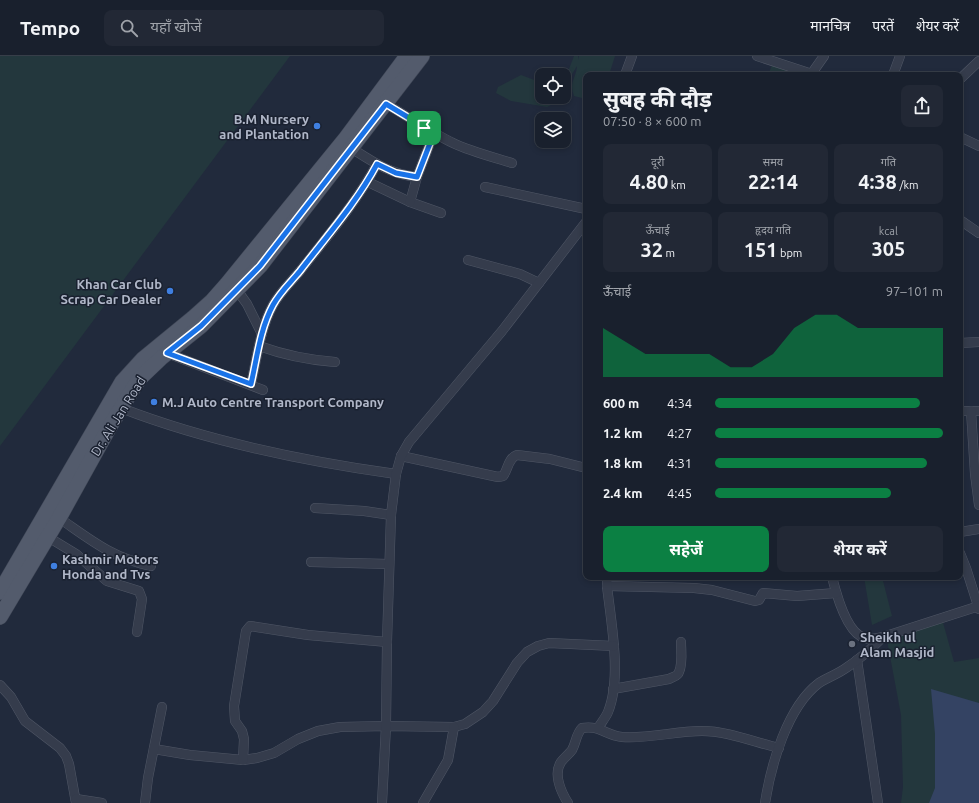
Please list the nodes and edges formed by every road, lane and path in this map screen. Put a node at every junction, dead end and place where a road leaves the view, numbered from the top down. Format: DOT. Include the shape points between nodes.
graph roads {
  1 [pos="407,56"];
  2 [pos="422,56"];
  3 [pos="632,56"];
  4 [pos="757,56"];
  5 [pos="824,56"];
  6 [pos="900,56"];
  7 [pos="979,61"];
  8 [pos="626,72"];
  9 [pos="808,72"];
  10 [pos="815,72"];
  11 [pos="894,72"];
  12 [pos="963,76"];
  13 [pos="386,104"];
  14 [pos="434,133"];
  15 [pos="963,138"];
  16 [pos="979,146"];
  17 [pos="351,148"];
  18 [pos="512,163"];
  19 [pos="377,164"];
  20 [pos="417,177"];
  21 [pos="368,182"];
  22 [pos="485,187"];
  23 [pos="410,202"];
  24 [pos="583,208"];
  25 [pos="441,213"];
  26 [pos="963,222"];
  27 [pos="583,226"];
  28 [pos="979,233"];
  29 [pos="468,260"];
  30 [pos="539,283"];
  31 [pos="237,290"];
  32 [pos="262,334"];
  33 [pos="963,342"];
  34 [pos="979,342"];
  35 [pos="259,346"];
  36 [pos="167,353"];
  37 [pos="335,362"];
  38 [pos="251,384"];
  39 [pos="263,390"];
  40 [pos="121,408"];
  41 [pos="963,410"];
  42 [pos="975,411"];
  43 [pos="401,456"];
  44 [pos="583,467"];
  45 [pos="396,474"];
  46 [pos="979,505"];
  47 [pos="315,508"];
  48 [pos="391,515"];
  49 [pos="59,518"];
  50 [pos="979,529"];
  51 [pos="963,532"];
  52 [pos="48,537"];
  53 [pos="963,560"];
  54 [pos="311,562"];
  55 [pos="390,564"];
  56 [pos="151,566"];
  57 [pos="679,580"];
  58 [pos="833,580"];
  59 [pos="607,582"];
  60 [pos="678,587"];
  61 [pos="0,592"];
  62 [pos="836,593"];
  63 [pos="979,607"];
  64 [pos="0,617"];
  65 [pos="137,632"];
  66 [pos="883,636"];
  67 [pos="387,642"];
  68 [pos="681,642"];
  69 [pos="614,646"];
  70 [pos="857,660"];
  71 [pos="0,685"];
  72 [pos="613,689"];
  73 [pos="162,707"];
  74 [pos="386,726"];
  75 [pos="454,727"];
  76 [pos="598,728"];
  77 [pos="779,748"];
  78 [pos="154,750"];
  79 [pos="243,760"];
  80 [pos="76,801"];
  81 [pos="102,803"];
  82 [pos="145,803"];
  83 [pos="382,803"];
  84 [pos="423,803"];
  85 [pos="566,803"];
  86 [pos="765,803"];
  87 [pos="878,803"];
  1 -- 61 [label="main road, Dr. Ali Jan Road" via="346,138 227,284 193,318 143,359 122,382"];
  2 -- 13 [label="main road, Dr. Ali Jan Road"];
  3 -- 8 [label="street"];
  4 -- 9 [label="street"];
  5 -- 10 [label="street"];
  6 -- 11 [label="street"];
  7 -- 12 [label="street"];
  13 -- 14 [label="street"];
  13 -- 17 [label="main road, Dr. Ali Jan Road"];
  14 -- 18 [label="street" via="470,150"];
  14 -- 20 [label="street"];
  15 -- 16 [label="street"];
  17 -- 19 [label="street"];
  17 -- 31 [label="main road, Dr. Ali Jan Road" via="260,266"];
  19 -- 20 [label="street" via="396,173"];
  19 -- 21 [label="street"];
  20 -- 23 [label="street"];
  21 -- 23 [label="street"];
  21 -- 32 [label="street" via="277,298"];
  22 -- 24 [label="street"];
  23 -- 25 [label="street"];
  26 -- 28 [label="street"];
  27 -- 30 [label="street"];
  29 -- 30 [label="street" via="514,272"];
  30 -- 43 [label="street" via="470,371 409,442"];
  31 -- 32 [label="street" via="248,304"];
  31 -- 36 [label="main road, Dr. Ali Jan Road" via="201,326"];
  32 -- 35 [label="street"];
  33 -- 34 [label="street"];
  35 -- 37 [label="street" via="276,353"];
  35 -- 38 [label="street"];
  36 -- 38 [label="street"];
  36 -- 40 [label="main road, Dr. Ali Jan Road" via="139,379"];
  38 -- 39 [label="street"];
  40 -- 45 [label="street" via="232,444"];
  40 -- 49 [label="main road, Dr. Ali Jan Road"];
  41 -- 42 [label="street"];
  42 -- 46 [label="street" via="975,474"];
  43 -- 44 [label="street" via="498,477 503,476 517,455 550,459"];
  43 -- 45 [label="street"];
  45 -- 48 [label="street"];
  47 -- 48 [label="street"];
  48 -- 55 [label="street"];
  49 -- 52 [label="main road, Dr. Ali Jan Road"];
  49 -- 56 [label="street" via="106,550 133,562"];
  50 -- 51 [label="street"];
  52 -- 64 [label="main road, Dr. Ali Jan Road"];
  52 -- 65 [label="street" via="76,554 107,580 139,591 142,599"];
  53 -- 63 [label="street"];
  54 -- 55 [label="street"];
  55 -- 67 [label="street"];
  57 -- 60 [label="street"];
  58 -- 62 [label="street"];
  59 -- 60 [label="street"];
  59 -- 69 [label="street"];
  60 -- 62 [label="street" via="712,590 755,601 759,600 763,593 797,596"];
  62 -- 66 [label="street" via="846,620 858,635 873,639"];
  63 -- 66 [label="street"];
  66 -- 70 [label="street"];
  67 -- 74 [label="street"];
  67 -- 79 [label="street" via="308,636 248,627 234,706 235,721 244,739"];
  68 -- 72 [label="street" via="679,672 676,676"];
  69 -- 72 [label="street"];
  69 -- 75 [label="street" via="538,646 527,652 517,663 483,712 465,724"];
  70 -- 77 [label="street" via="821,682 806,695 789,723"];
  70 -- 87 [label="street"];
  71 -- 80 [label="street" via="11,697 25,721 60,748 66,756"];
  72 -- 76 [label="street" via="608,712"];
  73 -- 78 [label="street"];
  74 -- 75 [label="street"];
  74 -- 79 [label="street" via="340,727 318,732 298,739 274,753"];
  74 -- 83 [label="street"];
  75 -- 84 [label="street" via="448,760"];
  76 -- 77 [label="street" via="611,735 632,737 702,731 730,735"];
  76 -- 85 [label="street" via="582,728 572,750 560,763 558,778"];
  77 -- 86 [label="street"];
  78 -- 79 [label="street"];
  78 -- 82 [label="street"];
  80 -- 81 [label="street"];
}
